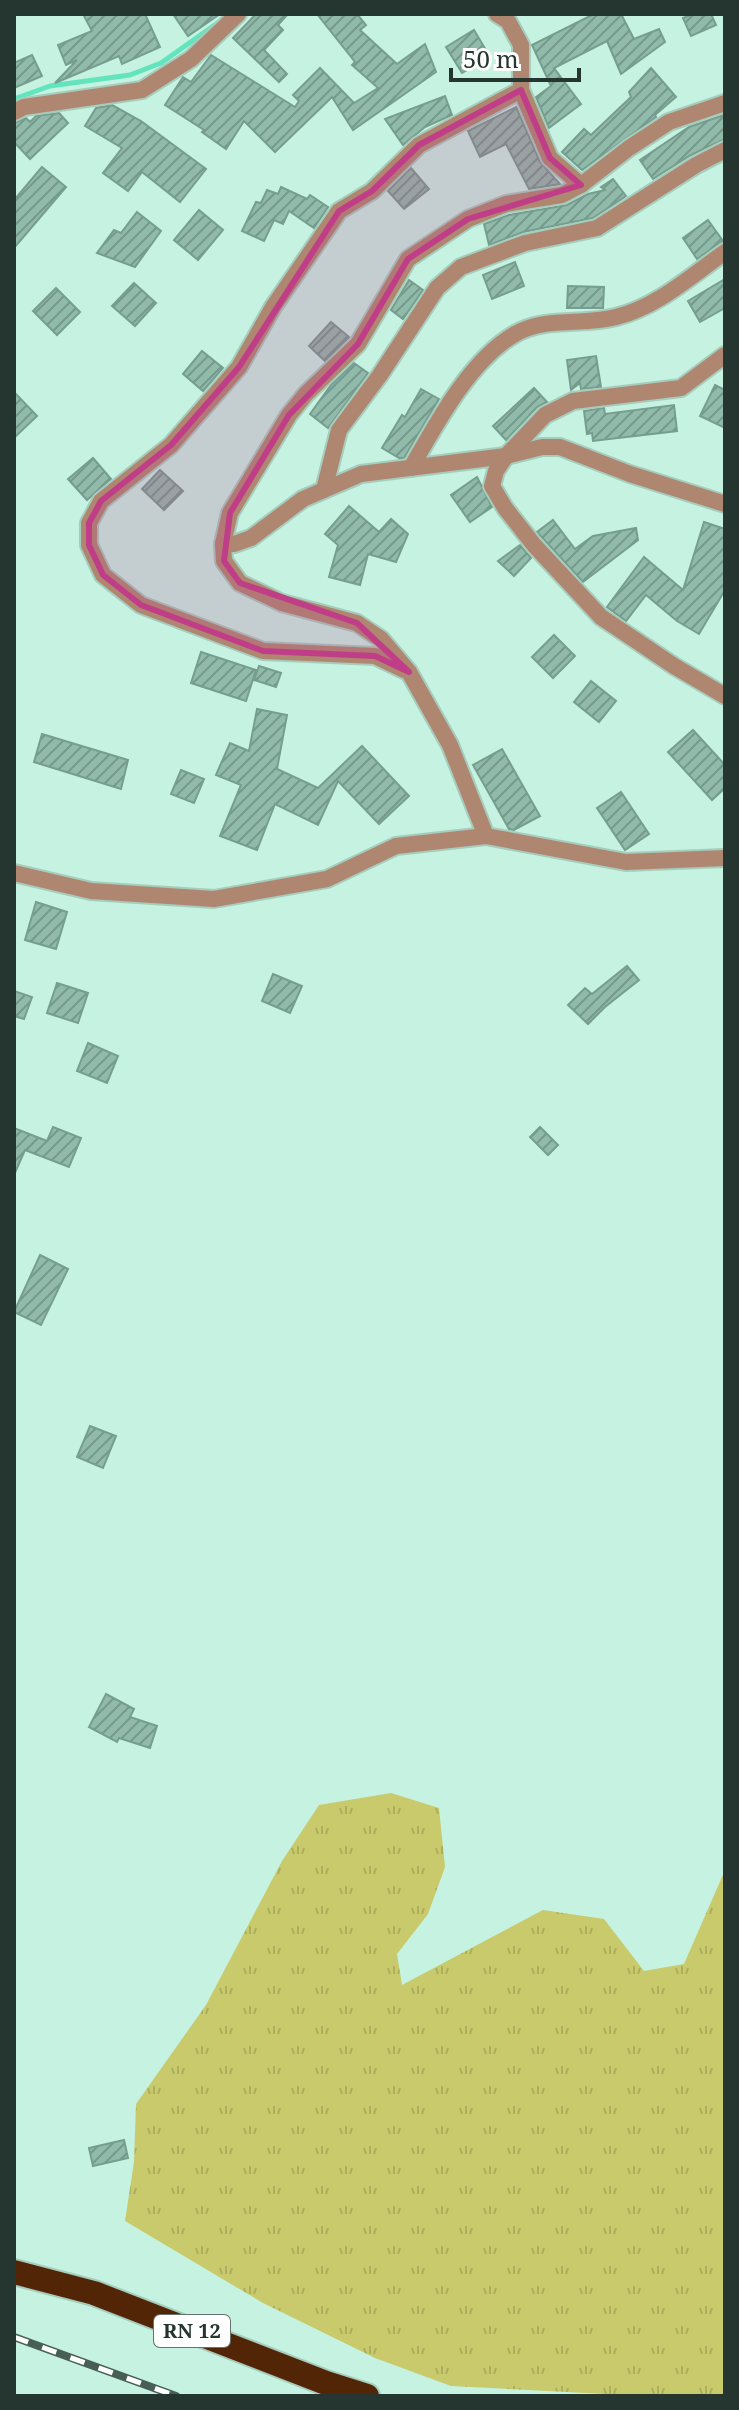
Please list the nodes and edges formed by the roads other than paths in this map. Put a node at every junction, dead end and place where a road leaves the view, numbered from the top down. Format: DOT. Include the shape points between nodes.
graph roads {
  1 [pos="238,14"];
  2 [pos="497,14"];
  3 [pos="521,90"];
  4 [pos="725,103"];
  5 [pos="14,112"];
  6 [pos="725,150"];
  7 [pos="581,185"];
  8 [pos="725,252"];
  9 [pos="725,355"];
  10 [pos="506,456"];
  11 [pos="411,468"];
  12 [pos="324,490"];
  13 [pos="725,504"];
  14 [pos="223,544"];
  15 [pos="409,672"];
  16 [pos="725,696"];
  17 [pos="486,836"];
  18 [pos="725,858"];
  19 [pos="14,873"];
  20 [pos="14,2272"];
  21 [pos="367,2396"];
  1 -- 5 [label="street" via="191,59 142,90"];
  2 -- 3 [label="street" via="508,21 521,45"];
  3 -- 7 [label="street" via="550,158"];
  3 -- 15 [label="street" via="419,145 372,191 339,211 239,367 171,445 101,501 89,523 89,545 103,575 141,605 263,651 375,656"];
  4 -- 7 [label="street" via="669,122"];
  6 -- 12 [label="street" via="597,228 525,243 461,267 437,288 339,430"];
  7 -- 14 [label="street" via="562,195 506,204 468,219 408,259 358,344 289,415 230,513"];
  8 -- 11 [label="street" via="643,310 612,318 540,323 513,335 476,368"];
  9 -- 10 [label="street" via="681,388 573,401 545,415"];
  10 -- 11 [label="street"];
  10 -- 13 [label="street" via="560,447"];
  10 -- 16 [label="street" via="492,486 534,545 601,617"];
  11 -- 12 [label="street" via="361,474"];
  12 -- 14 [label="street" via="303,499 251,538"];
  14 -- 15 [label="street" via="224,561 240,583 282,603 357,623 381,639"];
  15 -- 17 [label="street" via="450,745"];
  17 -- 18 [label="street" via="626,862"];
  17 -- 19 [label="street" via="396,846 327,879 214,899 91,891"];
  20 -- 21 [label="highway, RN 12" via="94,2293"];
}
